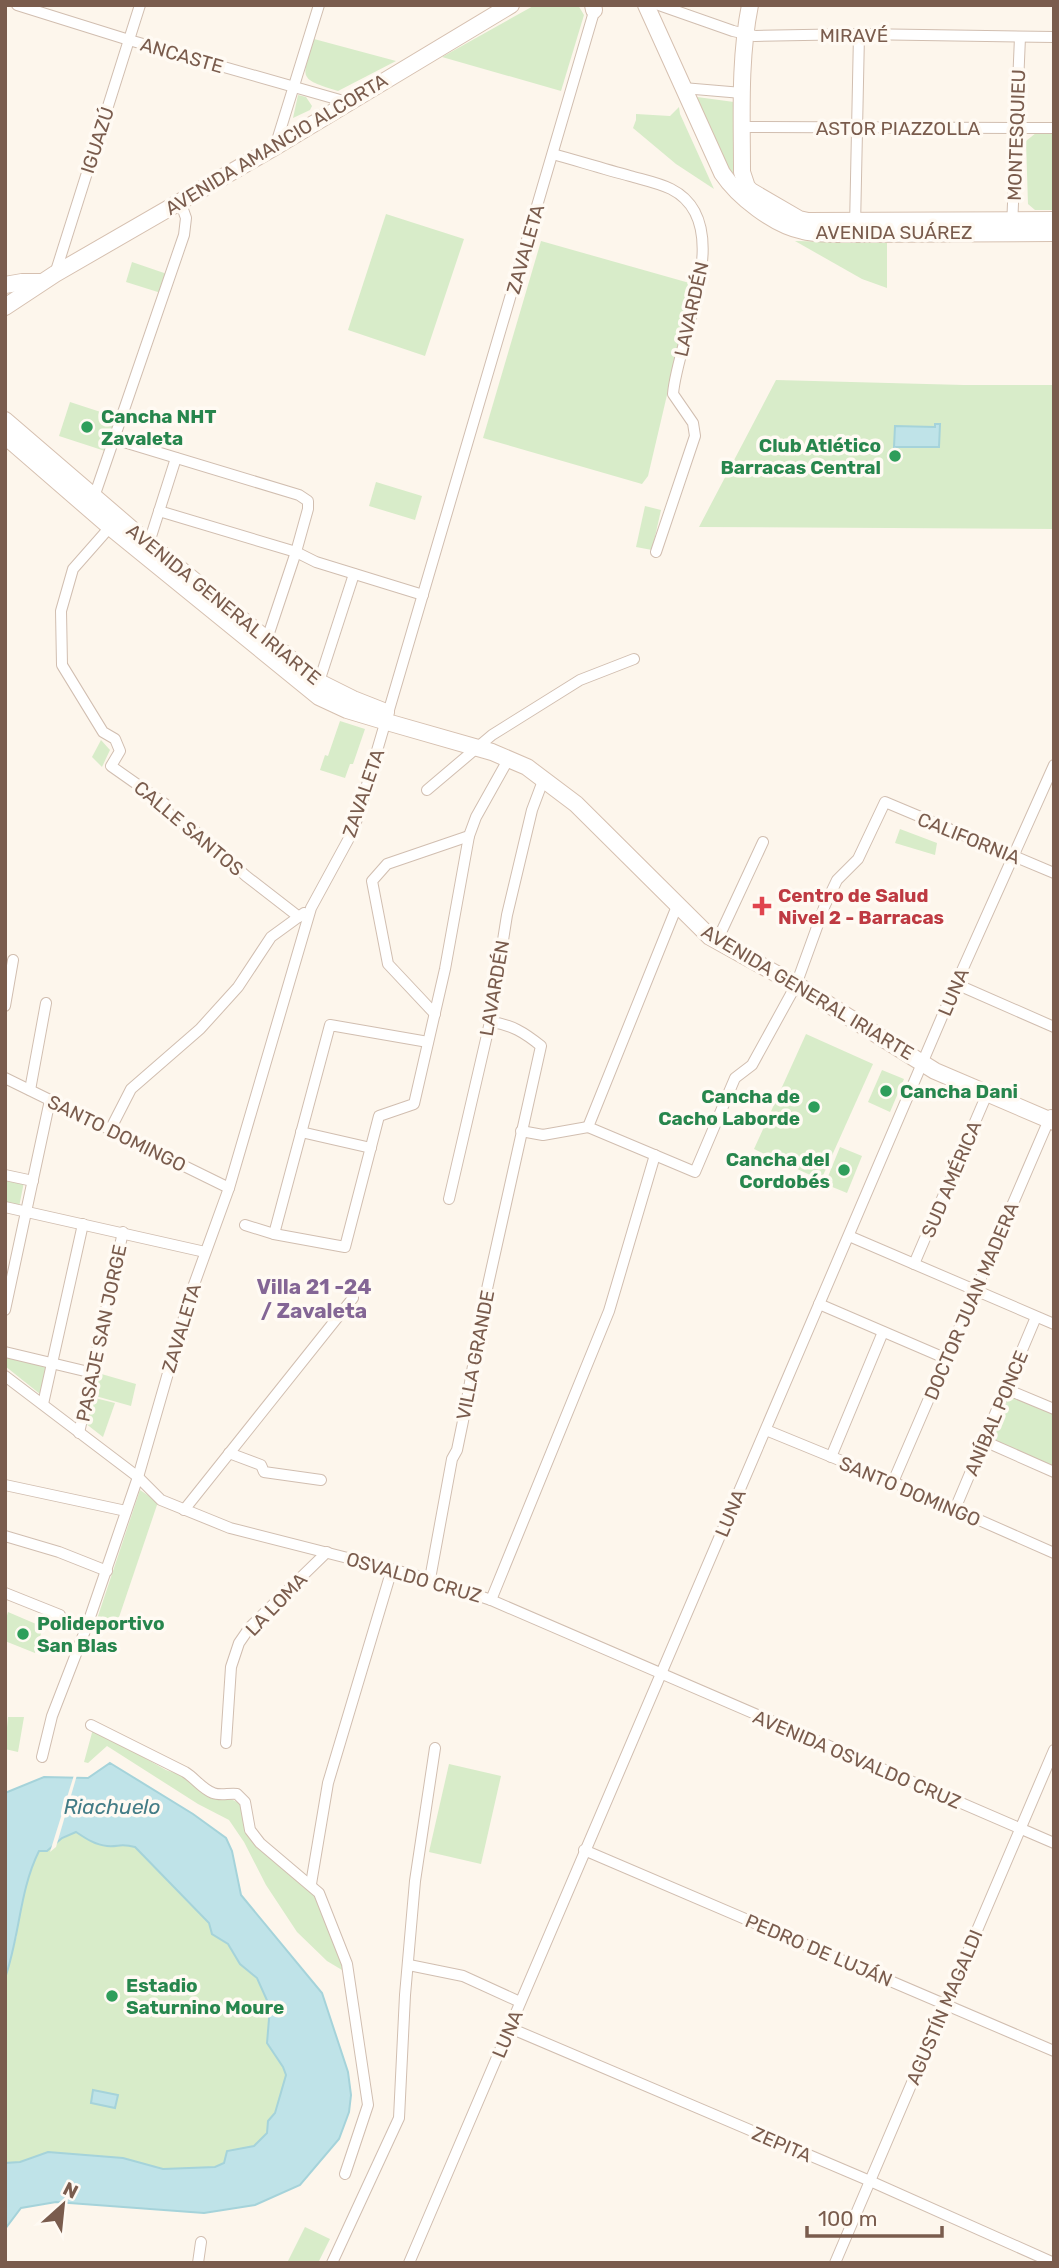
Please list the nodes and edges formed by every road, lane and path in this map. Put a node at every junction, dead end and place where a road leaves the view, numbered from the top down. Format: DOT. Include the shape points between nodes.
graph roads {
  1 [pos="17,5"];
  2 [pos="140,5"];
  3 [pos="319,5"];
  4 [pos="511,5"];
  5 [pos="646,5"];
  6 [pos="659,5"];
  7 [pos="750,5"];
  8 [pos="596,6"];
  9 [pos="744,34"];
  10 [pos="859,34"];
  11 [pos="1020,37"];
  12 [pos="1054,37"];
  13 [pos="129,40"];
  14 [pos="293,87"];
  15 [pos="683,88"];
  16 [pos="742,93"];
  17 [pos="347,102"];
  18 [pos="742,127"];
  19 [pos="857,128"];
  20 [pos="1015,128"];
  21 [pos="1054,128"];
  22 [pos="275,148"];
  23 [pos="552,154"];
  24 [pos="180,201"];
  25 [pos="1054,220"];
  26 [pos="1012,227"];
  27 [pos="855,228"];
  28 [pos="1054,233"];
  29 [pos="48,278"];
  30 [pos="5,285"];
  31 [pos="5,307"];
  32 [pos="5,419"];
  33 [pos="5,436"];
  34 [pos="114,439"];
  35 [pos="176,458"];
  36 [pos="92,503"];
  37 [pos="159,510"];
  38 [pos="110,527"];
  39 [pos="146,549"];
  40 [pos="296,552"];
  41 [pos="656,552"];
  42 [pos="354,574"];
  43 [pos="424,595"];
  44 [pos="265,646"];
  45 [pos="634,659"];
  46 [pos="317,688"];
  47 [pos="388,718"];
  48 [pos="478,745"];
  49 [pos="509,758"];
  50 [pos="1054,765"];
  51 [pos="544,778"];
  52 [pos="427,790"];
  53 [pos="576,804"];
  54 [pos="469,836"];
  55 [pos="763,842"];
  56 [pos="1013,855"];
  57 [pos="1054,873"];
  58 [pos="677,906"];
  59 [pos="311,908"];
  60 [pos="299,917"];
  61 [pos="717,941"];
  62 [pos="13,960"];
  63 [pos="956,984"];
  64 [pos="796,985"];
  65 [pos="46,1003"];
  66 [pos="5,1006"];
  67 [pos="435,1014"];
  68 [pos="490,1022"];
  69 [pos="1054,1027"];
  70 [pos="428,1042"];
  71 [pos="922,1062"];
  72 [pos="5,1078"];
  73 [pos="30,1090"];
  74 [pos="987,1094"];
  75 [pos="50,1100"];
  76 [pos="1052,1117"];
  77 [pos="588,1127"];
  78 [pos="110,1130"];
  79 [pos="521,1131"];
  80 [pos="302,1132"];
  81 [pos="372,1147"];
  82 [pos="655,1155"];
  83 [pos="5,1175"];
  84 [pos="33,1181"];
  85 [pos="229,1188"];
  86 [pos="449,1199"];
  87 [pos="5,1208"];
  88 [pos="27,1211"];
  89 [pos="83,1224"];
  90 [pos="246,1224"];
  91 [pos="123,1232"];
  92 [pos="274,1234"];
  93 [pos="849,1236"];
  94 [pos="205,1252"];
  95 [pos="914,1264"];
  96 [pos="976,1291"];
  97 [pos="353,1298"];
  98 [pos="819,1304"];
  99 [pos="5,1310"];
  100 [pos="1036,1317"];
  101 [pos="1054,1324"];
  102 [pos="883,1332"];
  103 [pos="5,1352"];
  104 [pos="947,1359"];
  105 [pos="51,1363"];
  106 [pos="93,1373"];
  107 [pos="5,1376"];
  108 [pos="1006,1389"];
  109 [pos="43,1404"];
  110 [pos="1054,1409"];
  111 [pos="766,1430"];
  112 [pos="79,1433"];
  113 [pos="984,1441"];
  114 [pos="229,1453"];
  115 [pos="831,1457"];
  116 [pos="1054,1472"];
  117 [pos="138,1477"];
  118 [pos="321,1480"];
  119 [pos="893,1482"];
  120 [pos="5,1485"];
  121 [pos="955,1509"];
  122 [pos="184,1510"];
  123 [pos="127,1511"];
  124 [pos="5,1536"];
  125 [pos="327,1552"];
  126 [pos="1054,1553"];
  127 [pos="392,1569"];
  128 [pos="107,1571"];
  129 [pos="430,1579"];
  130 [pos="5,1593"];
  131 [pos="491,1600"];
  132 [pos="60,1615"];
  133 [pos="660,1675"];
  134 [pos="91,1725"];
  135 [pos="226,1743"];
  136 [pos="435,1748"];
  137 [pos="1054,1750"];
  138 [pos="42,1757"];
  139 [pos="1020,1829"];
  140 [pos="1054,1843"];
  141 [pos="584,1850"];
  142 [pos="311,1884"];
  143 [pos="409,1965"];
  144 [pos="520,2002"];
  145 [pos="947,2004"];
  146 [pos="510,2028"];
  147 [pos="1054,2051"];
  148 [pos="345,2174"];
  149 [pos="870,2181"];
  150 [pos="201,2242"];
  151 [pos="1053,2260"];
  152 [pos="198,2263"];
  153 [pos="332,2263"];
  154 [pos="409,2263"];
  155 [pos="835,2263"];
  1 -- 13 [label="street, ANCASTE"];
  2 -- 13 [label="street, IGUAZÚ"];
  3 -- 14 [label="street"];
  4 -- 17 [label="main road, AVENIDA AMANCIO ALCORTA"];
  5 -- 15 [label="main road, AVENIDA SUÁREZ"];
  6 -- 9 [label="street, MIRAVÉ"];
  7 -- 9 [label="main road"];
  8 -- 23 [label="street, ZAVALETA"];
  9 -- 10 [label="street, MIRAVÉ"];
  9 -- 16 [label="main road"];
  10 -- 11 [label="street, MIRAVÉ"];
  10 -- 19 [label="street"];
  11 -- 12 [label="street, MIRAVÉ"];
  11 -- 20 [label="street, MONTESQUIEU"];
  13 -- 14 [label="street, ANCASTE"];
  13 -- 29 [label="street, IGUAZÚ"];
  14 -- 17 [label="street, ANCASTE"];
  14 -- 22 [label="street"];
  15 -- 16 [label="street"];
  15 -- 27 [label="main road, AVENIDA SUÁREZ" via="722,173 744,199 800,231"];
  16 -- 18 [label="main road"];
  17 -- 22 [label="main road, AVENIDA AMANCIO ALCORTA"];
  18 -- 19 [label="street, ASTOR PIAZZOLLA"];
  18 -- 27 [label="main road, AVENIDA SUÁREZ" via="742,172 747,187 799,219"];
  19 -- 20 [label="street, ASTOR PIAZZOLLA"];
  19 -- 27 [label="street"];
  20 -- 21 [label="street, ASTOR PIAZZOLLA"];
  20 -- 26 [label="street, MONTESQUIEU"];
  22 -- 24 [label="main road, AVENIDA AMANCIO ALCORTA"];
  23 -- 41 [label="street, LAVARDÉN" via="673,190 693,209 703,230 703,260 673,394 693,423 695,436"];
  23 -- 43 [label="street, ZAVALETA"];
  24 -- 29 [label="main road, AVENIDA AMANCIO ALCORTA"];
  24 -- 34 [label="street" via="186,218 184,235"];
  25 -- 26 [label="main road, AVENIDA SUÁREZ"];
  26 -- 27 [label="main road, AVENIDA SUÁREZ"];
  26 -- 28 [label="main road, AVENIDA SUÁREZ"];
  29 -- 30 [label="main road, AVENIDA AMANCIO ALCORTA"];
  29 -- 31 [label="main road, AVENIDA AMANCIO ALCORTA"];
  32 -- 36 [label="main road, AVENIDA GENERAL IRIARTE"];
  33 -- 36 [label="main road, AVENIDA GENERAL IRIARTE"];
  34 -- 35 [label="street"];
  34 -- 36 [label="street"];
  35 -- 37 [label="street"];
  35 -- 40 [label="street" via="304,497 309,506"];
  36 -- 38 [label="main road, AVENIDA GENERAL IRIARTE"];
  36 -- 39 [label="main road, AVENIDA GENERAL IRIARTE"];
  37 -- 39 [label="street"];
  37 -- 40 [label="street"];
  38 -- 39 [label="main road, AVENIDA GENERAL IRIARTE"];
  38 -- 60 [label="street, CALLE SANTOS" via="74,569 61,611 62,665 103,732 115,739 120,751 111,766 165,804 170,817 195,831"];
  39 -- 44 [label="main road, AVENIDA GENERAL IRIARTE"];
  40 -- 42 [label="street"];
  40 -- 44 [label="street"];
  42 -- 43 [label="street"];
  42 -- 46 [label="street"];
  43 -- 47 [label="street, ZAVALETA"];
  44 -- 46 [label="main road, AVENIDA GENERAL IRIARTE"];
  45 -- 48 [label="street" via="580,680"];
  46 -- 47 [label="main road, AVENIDA GENERAL IRIARTE" via="336,705"];
  47 -- 48 [label="main road, AVENIDA GENERAL IRIARTE"];
  47 -- 59 [label="street, ZAVALETA" via="355,829"];
  48 -- 49 [label="main road, AVENIDA GENERAL IRIARTE"];
  48 -- 52 [label="street"];
  48 -- 53 [label="main road, AVENIDA GENERAL IRIARTE" via="513,753 543,768"];
  49 -- 51 [label="main road, AVENIDA GENERAL IRIARTE"];
  49 -- 54 [label="street"];
  50 -- 56 [label="street, LUNA"];
  51 -- 53 [label="main road, AVENIDA GENERAL IRIARTE"];
  51 -- 68 [label="street, LAVARDÉN" via="507,915"];
  53 -- 58 [label="main road, AVENIDA GENERAL IRIARTE"];
  54 -- 67 [label="street"];
  54 -- 67 [label="street" via="387,864 372,881 388,964"];
  55 -- 61 [label="street"];
  56 -- 57 [label="street, CALIFORNIA"];
  56 -- 63 [label="street, LUNA"];
  56 -- 64 [label="street, CALIFORNIA" via="885,802 858,859 839,878 819,917"];
  58 -- 61 [label="main road, AVENIDA GENERAL IRIARTE"];
  58 -- 77 [label="street"];
  59 -- 60 [label="street"];
  59 -- 85 [label="street, ZAVALETA"];
  60 -- 78 [label="street" via="271,937 238,987 200,1030 131,1089"];
  61 -- 64 [label="main road, AVENIDA GENERAL IRIARTE"];
  62 -- 66 [label="street"];
  63 -- 69 [label="street"];
  63 -- 71 [label="street, LUNA"];
  64 -- 71 [label="main road, AVENIDA GENERAL IRIARTE"];
  64 -- 82 [label="street" via="752,1065 735,1078 695,1172"];
  65 -- 73 [label="street"];
  67 -- 70 [label="street"];
  68 -- 79 [label="street, VILLA GRANDE" via="505,1023 541,1046"];
  68 -- 86 [label="street, LAVARDÉN"];
  70 -- 80 [label="street" via="330,1025"];
  70 -- 81 [label="street" via="414,1104 379,1116"];
  71 -- 74 [label="main road, AVENIDA GENERAL IRIARTE"];
  71 -- 76 [label="main road, AVENIDA GENERAL IRIARTE" via="938,1063"];
  71 -- 93 [label="street, LUNA"];
  72 -- 73 [label="street, SANTO DOMINGO"];
  73 -- 75 [label="street, SANTO DOMINGO"];
  74 -- 76 [label="main road, AVENIDA GENERAL IRIARTE"];
  74 -- 95 [label="street, SUD AMÉRICA"];
  75 -- 78 [label="street, SANTO DOMINGO"];
  75 -- 84 [label="street"];
  76 -- 96 [label="street, DOCTOR JUAN MADERA"];
  77 -- 79 [label="street" via="543,1135"];
  77 -- 82 [label="street"];
  78 -- 85 [label="street, SANTO DOMINGO"];
  79 -- 129 [label="street, VILLA GRANDE"];
  80 -- 81 [label="street"];
  80 -- 92 [label="street"];
  81 -- 92 [label="street" via="345,1247"];
  82 -- 131 [label="street" via="609,1311"];
  83 -- 84 [label="street"];
  84 -- 88 [label="street"];
  85 -- 94 [label="street, ZAVALETA"];
  87 -- 88 [label="street"];
  88 -- 89 [label="street"];
  88 -- 99 [label="street"];
  89 -- 91 [label="street"];
  89 -- 105 [label="street"];
  90 -- 92 [label="street"];
  91 -- 94 [label="street"];
  91 -- 106 [label="street, PASAJE SAN JORGE"];
  93 -- 95 [label="street"];
  93 -- 98 [label="street, LUNA"];
  94 -- 117 [label="street, ZAVALETA"];
  95 -- 96 [label="street"];
  96 -- 100 [label="street"];
  96 -- 104 [label="street, DOCTOR JUAN MADERA"];
  97 -- 114 [label="street"];
  98 -- 102 [label="street"];
  98 -- 111 [label="street, LUNA"];
  100 -- 101 [label="street"];
  100 -- 108 [label="street, ANÍBAL PONCE"];
  102 -- 104 [label="street"];
  102 -- 115 [label="street"];
  103 -- 105 [label="street"];
  104 -- 119 [label="street, DOCTOR JUAN MADERA"];
  105 -- 106 [label="street"];
  105 -- 109 [label="street"];
  106 -- 112 [label="street, PASAJE SAN JORGE"];
  107 -- 109 [label="street"];
  108 -- 110 [label="street"];
  108 -- 113 [label="street, ANÍBAL PONCE"];
  109 -- 112 [label="street"];
  111 -- 115 [label="street, SANTO DOMINGO"];
  111 -- 133 [label="street, LUNA"];
  112 -- 117 [label="street"];
  113 -- 116 [label="street"];
  113 -- 121 [label="street, ANÍBAL PONCE"];
  114 -- 118 [label="street" via="261,1465 264,1472"];
  114 -- 122 [label="street"];
  115 -- 119 [label="street, SANTO DOMINGO"];
  117 -- 122 [label="street, OSVALDO CRUZ" via="161,1500"];
  117 -- 123 [label="street, ZAVALETA"];
  119 -- 121 [label="street, SANTO DOMINGO"];
  120 -- 123 [label="street"];
  121 -- 126 [label="street, SANTO DOMINGO"];
  122 -- 125 [label="street, OSVALDO CRUZ" via="230,1528"];
  123 -- 128 [label="street, ZAVALETA"];
  124 -- 128 [label="street"];
  125 -- 127 [label="street, OSVALDO CRUZ"];
  125 -- 135 [label="street, LA LOMA" via="239,1643 231,1667"];
  127 -- 129 [label="street, OSVALDO CRUZ"];
  127 -- 142 [label="street" via="328,1783"];
  128 -- 138 [label="street, ZAVALETA" via="52,1716"];
  129 -- 131 [label="street, OSVALDO CRUZ"];
  130 -- 132 [label="street"];
  131 -- 133 [label="street, OSVALDO CRUZ"];
  133 -- 139 [label="street, AVENIDA OSVALDO CRUZ"];
  133 -- 141 [label="street, LUNA"];
  134 -- 142 [label="street" via="194,1777 204,1789 237,1794 245,1802 250,1830 260,1843"];
  136 -- 143 [label="street" via="415,1881"];
  137 -- 139 [label="street, AGUSTÍN MAGALDI"];
  139 -- 140 [label="street, AVENIDA OSVALDO CRUZ"];
  139 -- 145 [label="street, AGUSTÍN MAGALDI"];
  141 -- 144 [label="street, LUNA"];
  141 -- 145 [label="street, PEDRO DE LUJÁN"];
  142 -- 148 [label="street" via="319,1893 347,1964 368,2105"];
  143 -- 144 [label="street" via="463,1976"];
  143 -- 153 [label="street" via="399,2118"];
  144 -- 146 [label="street, LUNA"];
  145 -- 147 [label="street, PEDRO DE LUJÁN"];
  145 -- 149 [label="street, AGUSTÍN MAGALDI"];
  146 -- 149 [label="street, ZEPITA"];
  146 -- 154 [label="street, LUNA"];
  149 -- 151 [label="street, ZEPITA"];
  149 -- 155 [label="street, AGUSTÍN MAGALDI"];
  150 -- 152 [label="street"];
}
